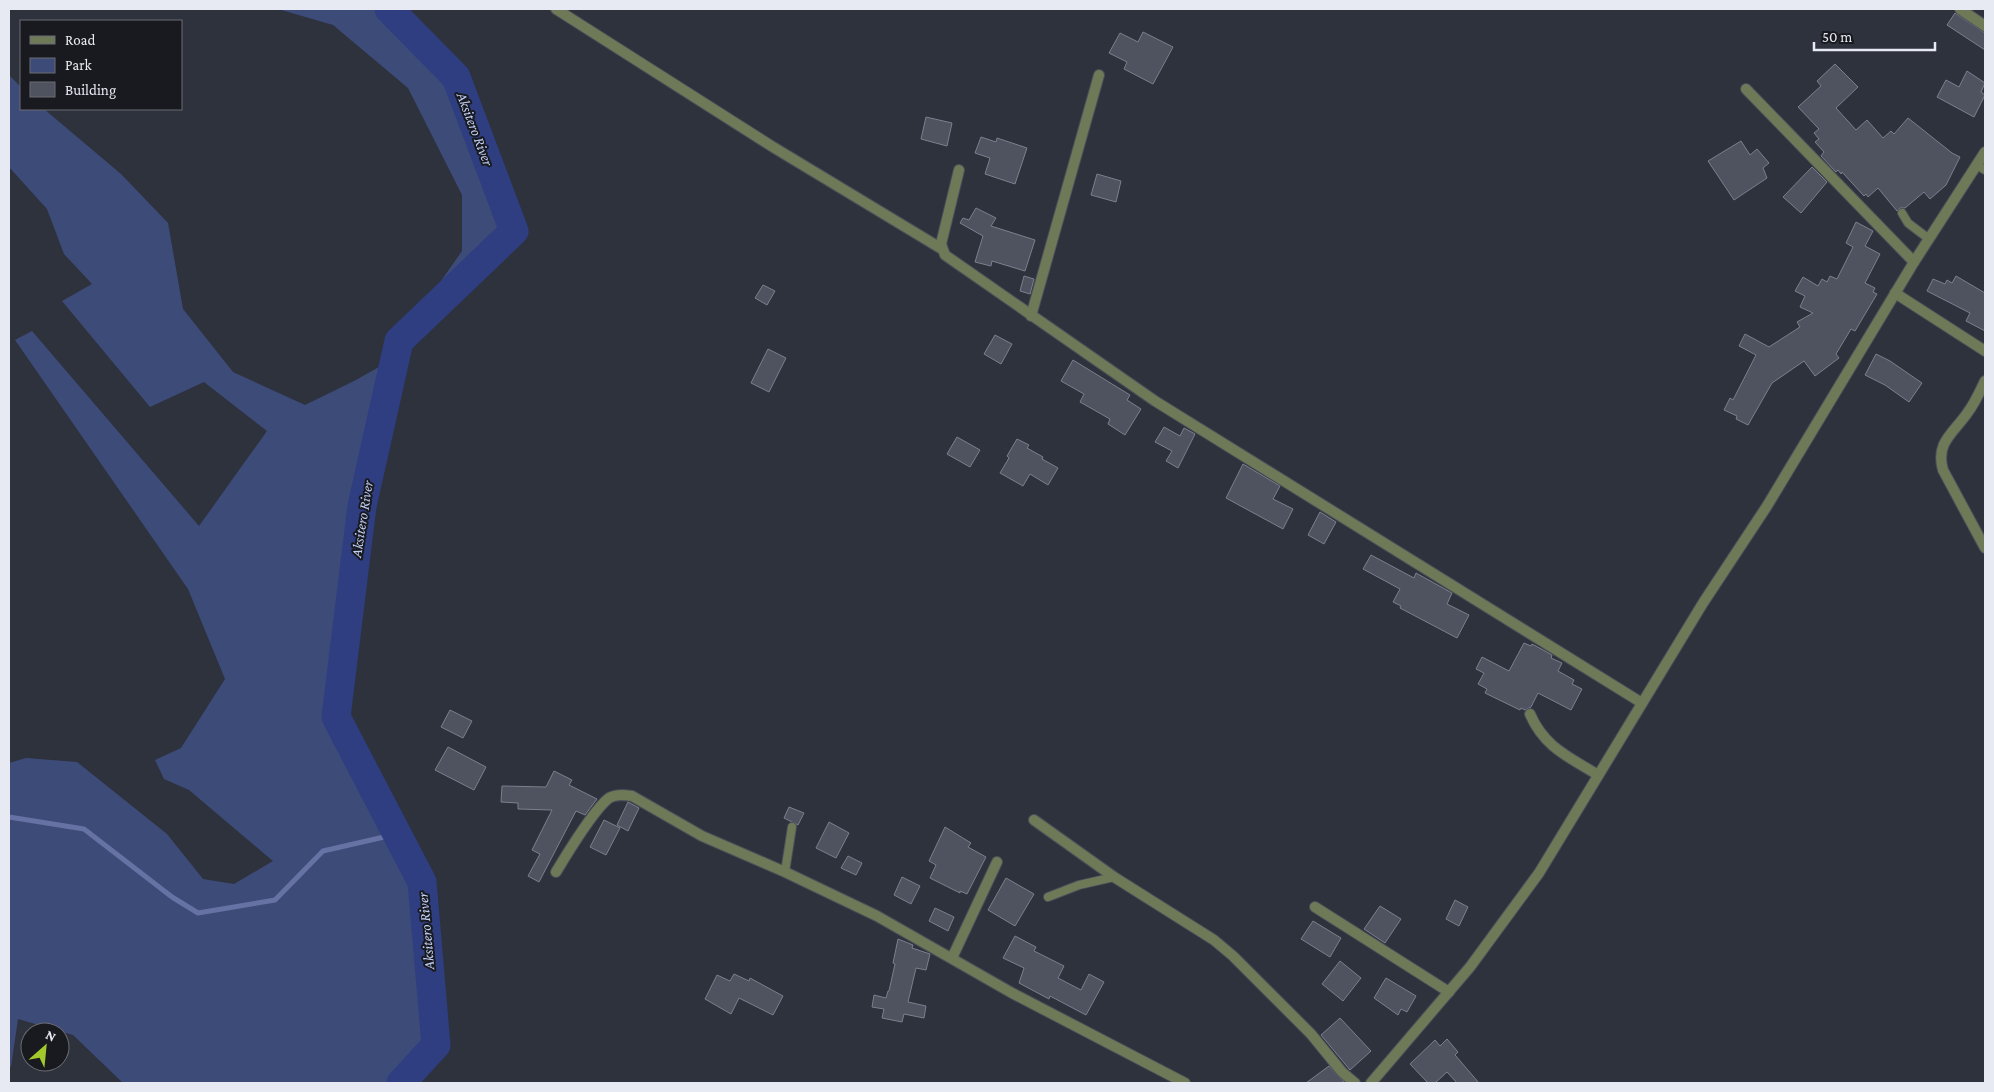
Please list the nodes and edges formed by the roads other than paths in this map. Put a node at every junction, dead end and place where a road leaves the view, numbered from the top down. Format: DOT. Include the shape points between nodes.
graph roads {
  1 [pos="556,9"];
  2 [pos="1960,9"];
  3 [pos="1985,26"];
  4 [pos="1099,75"];
  5 [pos="1746,89"];
  6 [pos="1985,152"];
  7 [pos="1981,167"];
  8 [pos="960,170"];
  9 [pos="1902,213"];
  10 [pos="1929,239"];
  11 [pos="942,249"];
  12 [pos="1914,262"];
  13 [pos="1896,293"];
  14 [pos="1031,316"];
  15 [pos="1985,351"];
  16 [pos="1985,381"];
  17 [pos="1985,548"];
  18 [pos="1642,703"];
  19 [pos="1530,714"];
  20 [pos="1598,775"];
  21 [pos="1034,820"];
  22 [pos="792,827"];
  23 [pos="997,862"];
  24 [pos="556,872"];
  25 [pos="785,872"];
  26 [pos="1114,877"];
  27 [pos="1048,897"];
  28 [pos="1315,907"];
  29 [pos="952,958"];
  30 [pos="1449,992"];
  31 [pos="1185,1083"];
  32 [pos="1355,1083"];
  33 [pos="1370,1083"];
  1 -- 11 [label="street" via="773,147"];
  2 -- 3 [label="street"];
  4 -- 14 [label="street"];
  5 -- 12 [label="street"];
  6 -- 7 [label="street"];
  7 -- 10 [label="street"];
  8 -- 11 [label="street"];
  9 -- 10 [label="lane" via="1908,223"];
  10 -- 12 [label="street"];
  11 -- 14 [label="street" via="945,255"];
  12 -- 13 [label="street"];
  13 -- 15 [label="street"];
  13 -- 18 [label="street" via="1767,506"];
  14 -- 18 [label="street" via="1155,401"];
  16 -- 17 [label="street" via="1970,410 1943,445 1940,460"];
  18 -- 20 [label="street"];
  19 -- 20 [label="street" via="1542,737"];
  20 -- 30 [label="street" via="1539,872"];
  21 -- 26 [label="street"];
  22 -- 25 [label="lane"];
  23 -- 29 [label="street"];
  24 -- 25 [label="street" via="602,806 620,794 632,796 702,836"];
  25 -- 29 [label="street" via="876,916"];
  26 -- 27 [label="lane"];
  26 -- 32 [label="street" via="1234,956"];
  28 -- 30 [label="street"];
  29 -- 31 [label="street"];
  30 -- 33 [label="street"];
}
